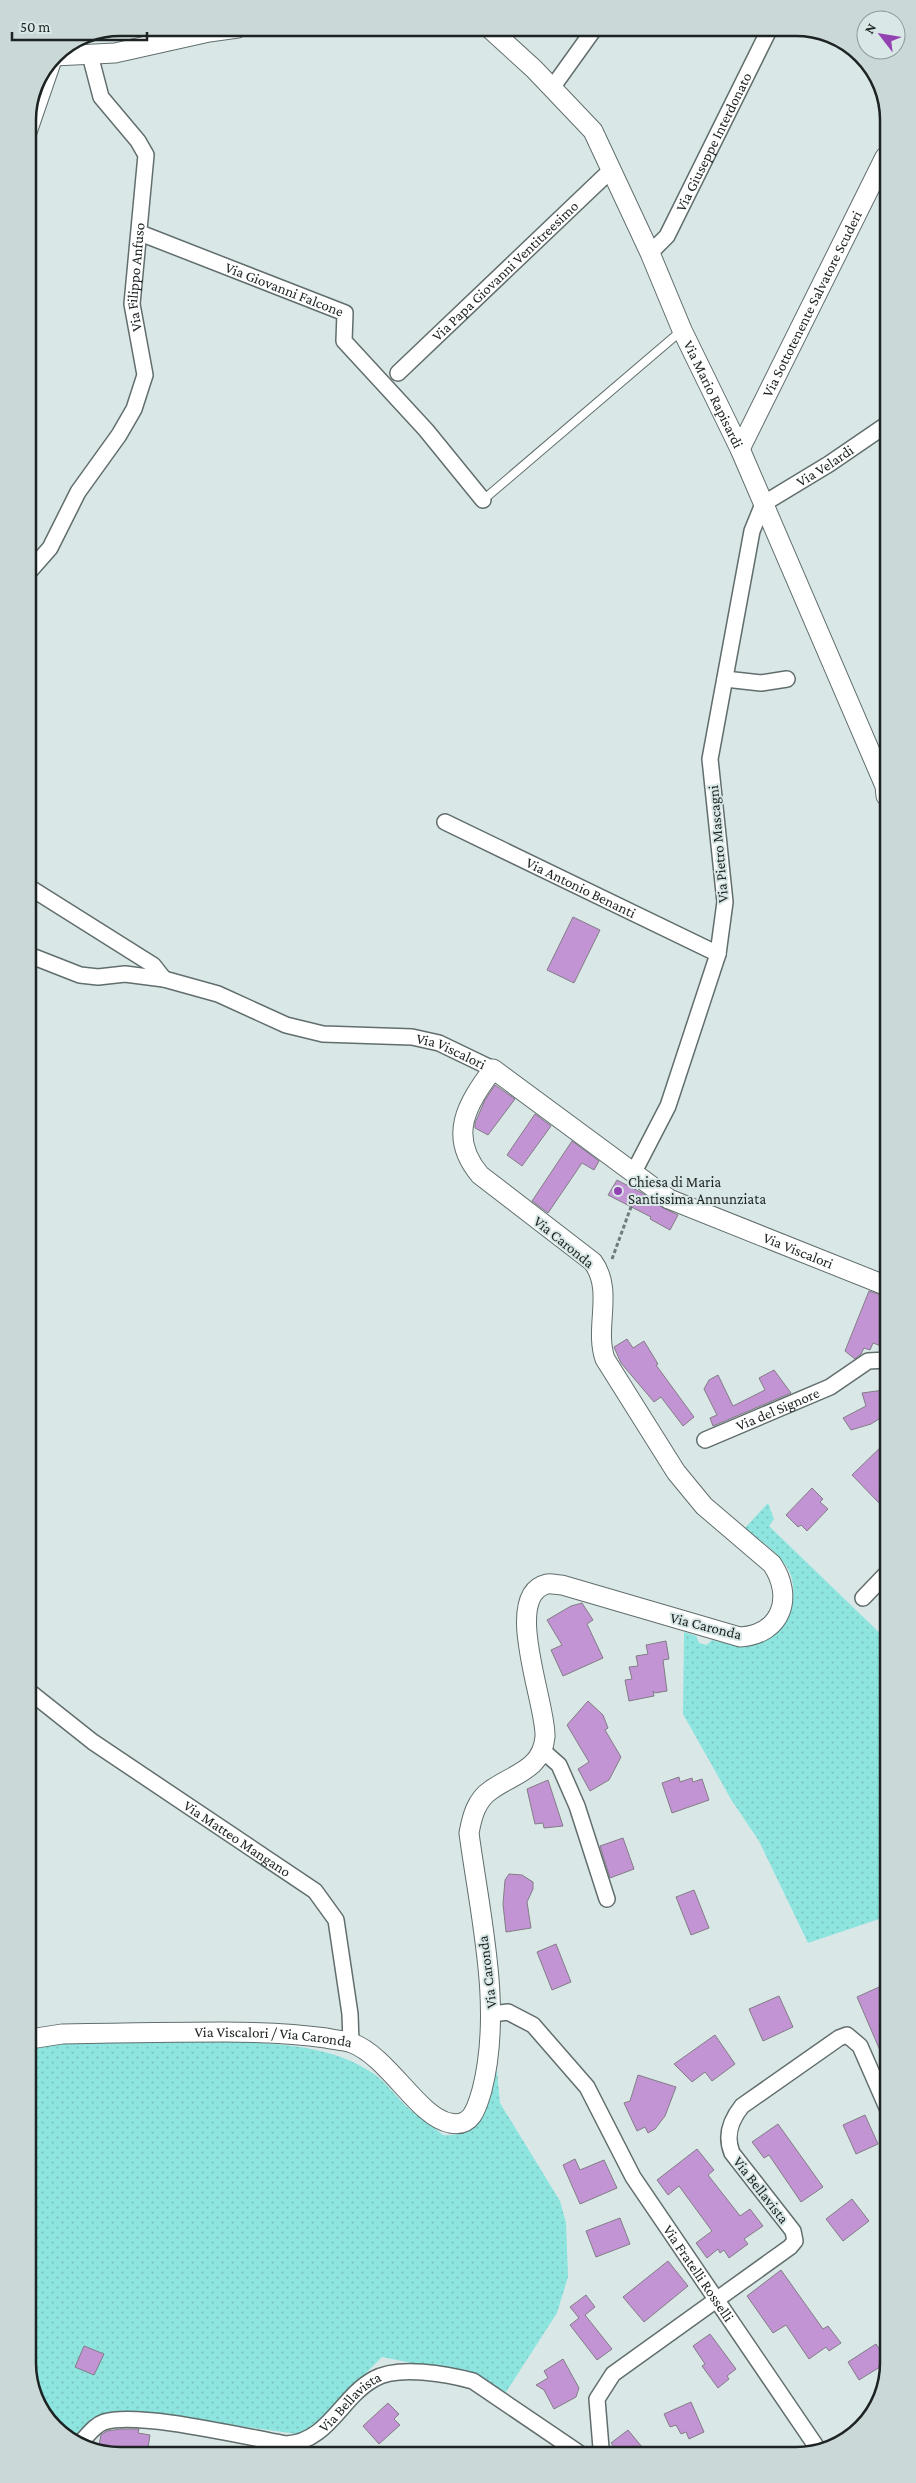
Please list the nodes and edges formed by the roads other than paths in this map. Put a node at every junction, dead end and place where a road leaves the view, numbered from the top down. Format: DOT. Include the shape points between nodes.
graph roads {
  1 [pos="186,36"];
  2 [pos="497,36"];
  3 [pos="589,36"];
  4 [pos="766,36"];
  5 [pos="90,55"];
  6 [pos="67,56"];
  7 [pos="50,75"];
  8 [pos="552,88"];
  9 [pos="36,120"];
  10 [pos="880,167"];
  11 [pos="611,170"];
  12 [pos="140,233"];
  13 [pos="650,253"];
  14 [pos="682,330"];
  15 [pos="398,373"];
  16 [pos="880,429"];
  17 [pos="740,449"];
  18 [pos="483,500"];
  19 [pos="762,504"];
  20 [pos="36,564"];
  21 [pos="725,678"];
  22 [pos="787,679"];
  23 [pos="880,777"];
  24 [pos="444,822"];
  25 [pos="36,891"];
  26 [pos="718,954"];
  27 [pos="36,958"];
  28 [pos="164,979"];
  29 [pos="493,1069"];
  30 [pos="636,1176"];
  31 [pos="880,1283"];
  32 [pos="880,1360"];
  33 [pos="705,1440"];
  34 [pos="880,1580"];
  35 [pos="863,1598"];
  36 [pos="36,1697"];
  37 [pos="542,1750"];
  38 [pos="607,1899"];
  39 [pos="492,2014"];
  40 [pos="36,2038"];
  41 [pos="351,2042"];
  42 [pos="880,2092"];
  43 [pos="477,2108"];
  44 [pos="717,2300"];
  45 [pos="85,2438"];
  46 [pos="815,2444"];
  47 [pos="570,2447"];
  48 [pos="601,2447"];
  1 -- 5 [label="street" via="115,54"];
  2 -- 8 [label="street, Via Mario Rapisardi"];
  3 -- 8 [label="street"];
  4 -- 13 [label="street, Via Giuseppe Interdonato" via="667,236"];
  5 -- 6 [label="street"];
  5 -- 12 [label="street, Via Filippo Anfuso" via="101,97 146,154"];
  7 -- 9 [label="lane"];
  8 -- 11 [label="street, Via Mario Rapisardi" via="594,131"];
  10 -- 17 [label="street, Via Sottotenente Salvatore Scuderi"];
  11 -- 13 [label="street, Via Mario Rapisardi"];
  11 -- 15 [label="street, Via Papa Giovanni Ventitreesimo"];
  12 -- 18 [label="street, Via Giovanni Falcone" via="345,313 344,341 426,430"];
  12 -- 20 [label="street, Via Filippo Anfuso" via="132,304 145,375 137,400 119,435 78,492 50,548"];
  13 -- 14 [label="street, Via Mario Rapisardi"];
  14 -- 17 [label="street, Via Mario Rapisardi"];
  14 -- 18 [label="lane"];
  16 -- 19 [label="street, Via Velardi"];
  17 -- 19 [label="street, Via Mario Rapisardi"];
  19 -- 21 [label="street, Via Pietro Mascagni" via="752,531"];
  19 -- 23 [label="street, Via Mario Rapisardi"];
  21 -- 22 [label="street" via="761,683"];
  21 -- 26 [label="street, Via Pietro Mascagni" via="710,759 724,902"];
  24 -- 26 [label="street, Via Antonio Benanti"];
  25 -- 28 [label="street" via="152,965"];
  26 -- 30 [label="street, Via Pietro Mascagni" via="668,1106 638,1164"];
  27 -- 28 [label="street, Via Viscalori" via="80,975 125,974"];
  28 -- 29 [label="street, Via Viscalori" via="218,994 286,1024 323,1034 412,1037 439,1043"];
  29 -- 30 [label="street, Via Viscalori"];
  29 -- 37 [label="street, Via Caronda" via="475,1093 463,1127 463,1146 469,1162 480,1175 594,1262 604,1284 600,1340 605,1359 676,1472 704,1506 772,1564 784,1596 775,1621 766,1631 740,1637 562,1585 547,1584 537,1589 526,1610 526,1634 545,1720"];
  30 -- 31 [label="street, Via Viscalori" via="670,1199"];
  32 -- 33 [label="street, Via del Signore" via="868,1361 830,1387"];
  34 -- 35 [label="street"];
  36 -- 41 [label="street, Via Matteo Mangano" via="93,1742 315,1891 336,1920"];
  37 -- 38 [label="street" via="559,1765 577,1806"];
  37 -- 39 [label="street, Via Caronda" via="536,1762 525,1771 490,1790 472,1814 469,1833"];
  39 -- 43 [label="street, Via Caronda" via="489,2062"];
  39 -- 44 [label="street, Via Fratelli Rosselli" via="508,2012 534,2025 587,2086 633,2177"];
  40 -- 41 [label="street, Via Viscalori / Via Caronda" via="62,2034 260,2032"];
  41 -- 43 [label="street, Via Viscalori / Via Caronda" via="376,2056 430,2113 442,2120 460,2124 472,2118"];
  42 -- 44 [label="street, Via Bellavista" via="860,2046 847,2035 742,2106 734,2116 728,2142 730,2148 793,2231 794,2241"];
  44 -- 46 [label="street, Via Fratelli Rosselli"];
  44 -- 48 [label="street, Via Bellavista" via="613,2374 597,2399"];
  45 -- 47 [label="street, Via Bellavista" via="102,2423 112,2420 152,2421 296,2443 314,2436 374,2379 388,2373 408,2372 473,2381"];
}
